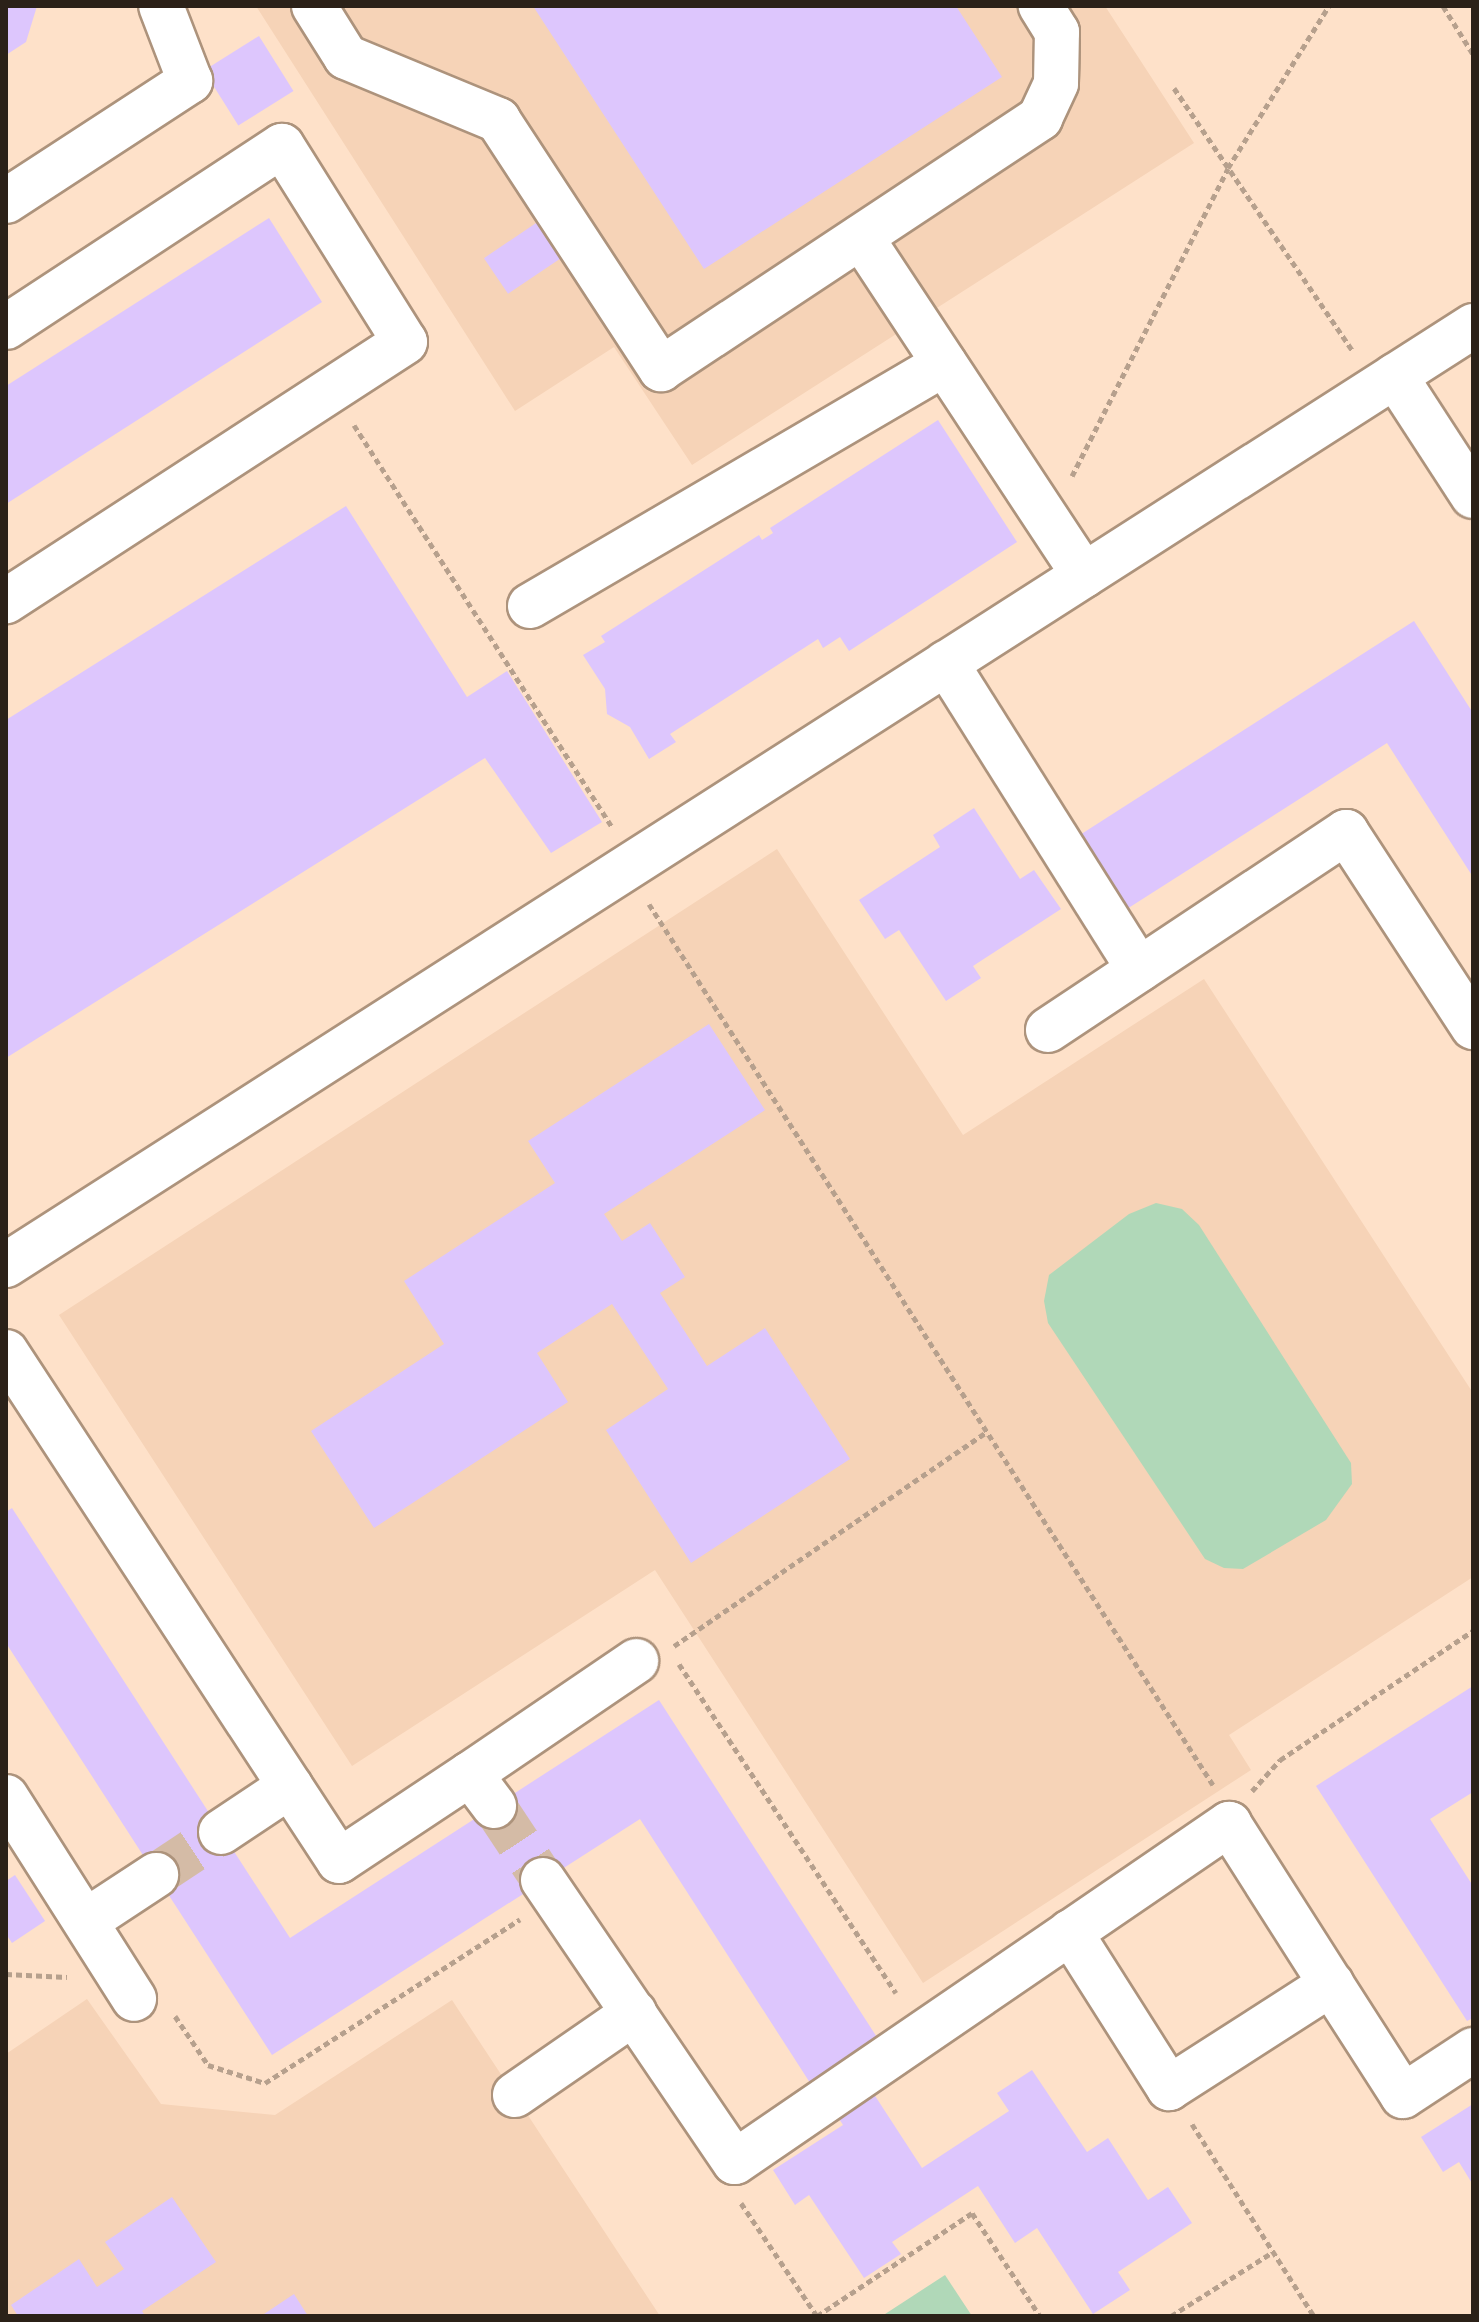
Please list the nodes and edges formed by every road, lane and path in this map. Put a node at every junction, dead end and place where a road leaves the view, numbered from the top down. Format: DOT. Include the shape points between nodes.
graph roads {
  1 [pos="161,6"];
  2 [pos="314,6"];
  3 [pos="1041,6"];
  4 [pos="1329,6"];
  5 [pos="1443,6"];
  6 [pos="1473,54"];
  7 [pos="1174,88"];
  8 [pos="1228,168"];
  9 [pos="6,201"];
  10 [pos="861,237"];
  11 [pos="1473,326"];
  12 [pos="6,327"];
  13 [pos="944,364"];
  14 [pos="1388,380"];
  15 [pos="332,389"];
  16 [pos="1473,496"];
  17 [pos="1057,535"];
  18 [pos="1084,575"];
  19 [pos="6,601"];
  20 [pos="530,606"];
  21 [pos="946,663"];
  22 [pos="634,862"];
  23 [pos="649,904"];
  24 [pos="1139,969"];
  25 [pos="1473,1027"];
  26 [pos="1048,1030"];
  27 [pos="6,1265"];
  28 [pos="6,1352"];
  29 [pos="1473,1631"];
  30 [pos="653,1656"];
  31 [pos="290,1786"];
  32 [pos="1221,1790"];
  33 [pos="6,1797"];
  34 [pos="1241,1803"];
  35 [pos="221,1832"];
  36 [pos="19,1844"];
  37 [pos="156,1875"];
  38 [pos="549,1889"];
  39 [pos="86,1921"];
  40 [pos="1070,1932"];
  41 [pos="1331,1984"];
  42 [pos="896,1993"];
  43 [pos="151,2002"];
  44 [pos="634,2013"];
  45 [pos="1473,2050"];
  46 [pos="1169,2088"];
  47 [pos="515,2095"];
  48 [pos="738,2198"];
  49 [pos="1273,2252"];
  50 [pos="1040,2316"];
  51 [pos="1171,2316"];
  52 [pos="1314,2316"];
  1 -- 9 [label="street" via="190,81"];
  2 -- 10 [label="street" via="346,57 498,120 661,369"];
  3 -- 10 [label="street" via="1057,32 1056,83 1040,118"];
  4 -- 8 [label="path"];
  5 -- 6 [label="path"];
  7 -- 8 [label="path"];
  8 -- 14 [label="path" via="1351,349"];
  8 -- 17 [label="path" via="1069,482"];
  10 -- 13 [label="street"];
  11 -- 14 [label="street"];
  12 -- 15 [label="street" via="282,146 405,342"];
  13 -- 17 [label="street"];
  13 -- 20 [label="street"];
  14 -- 16 [label="street"];
  14 -- 18 [label="street"];
  15 -- 19 [label="street"];
  15 -- 22 [label="path"];
  17 -- 18 [label="street"];
  18 -- 21 [label="street"];
  21 -- 22 [label="street"];
  21 -- 24 [label="street"];
  22 -- 27 [label="street"];
  23 -- 32 [label="path" via="1211,1783"];
  24 -- 25 [label="street" via="1346,832"];
  24 -- 26 [label="street"];
  28 -- 31 [label="street"];
  29 -- 34 [label="path" via="1280,1760"];
  30 -- 31 [label="street" via="482,1790 339,1861"];
  30 -- 42 [label="path"];
  31 -- 35 [label="street"];
  33 -- 36 [label="street"];
  36 -- 39 [label="street"];
  37 -- 39 [label="street"];
  38 -- 43 [label="path" via="265,2083 208,2065"];
  38 -- 44 [label="street"];
  39 -- 43 [label="street"];
  40 -- 41 [label="street" via="1229,1824"];
  40 -- 44 [label="street" via="735,2162"];
  40 -- 46 [label="street"];
  41 -- 45 [label="street" via="1403,2096"];
  41 -- 46 [label="street"];
  44 -- 47 [label="street"];
  46 -- 49 [label="path"];
  48 -- 50 [label="path" via="817,2316 972,2213"];
  49 -- 51 [label="path"];
  49 -- 52 [label="path"];
}
